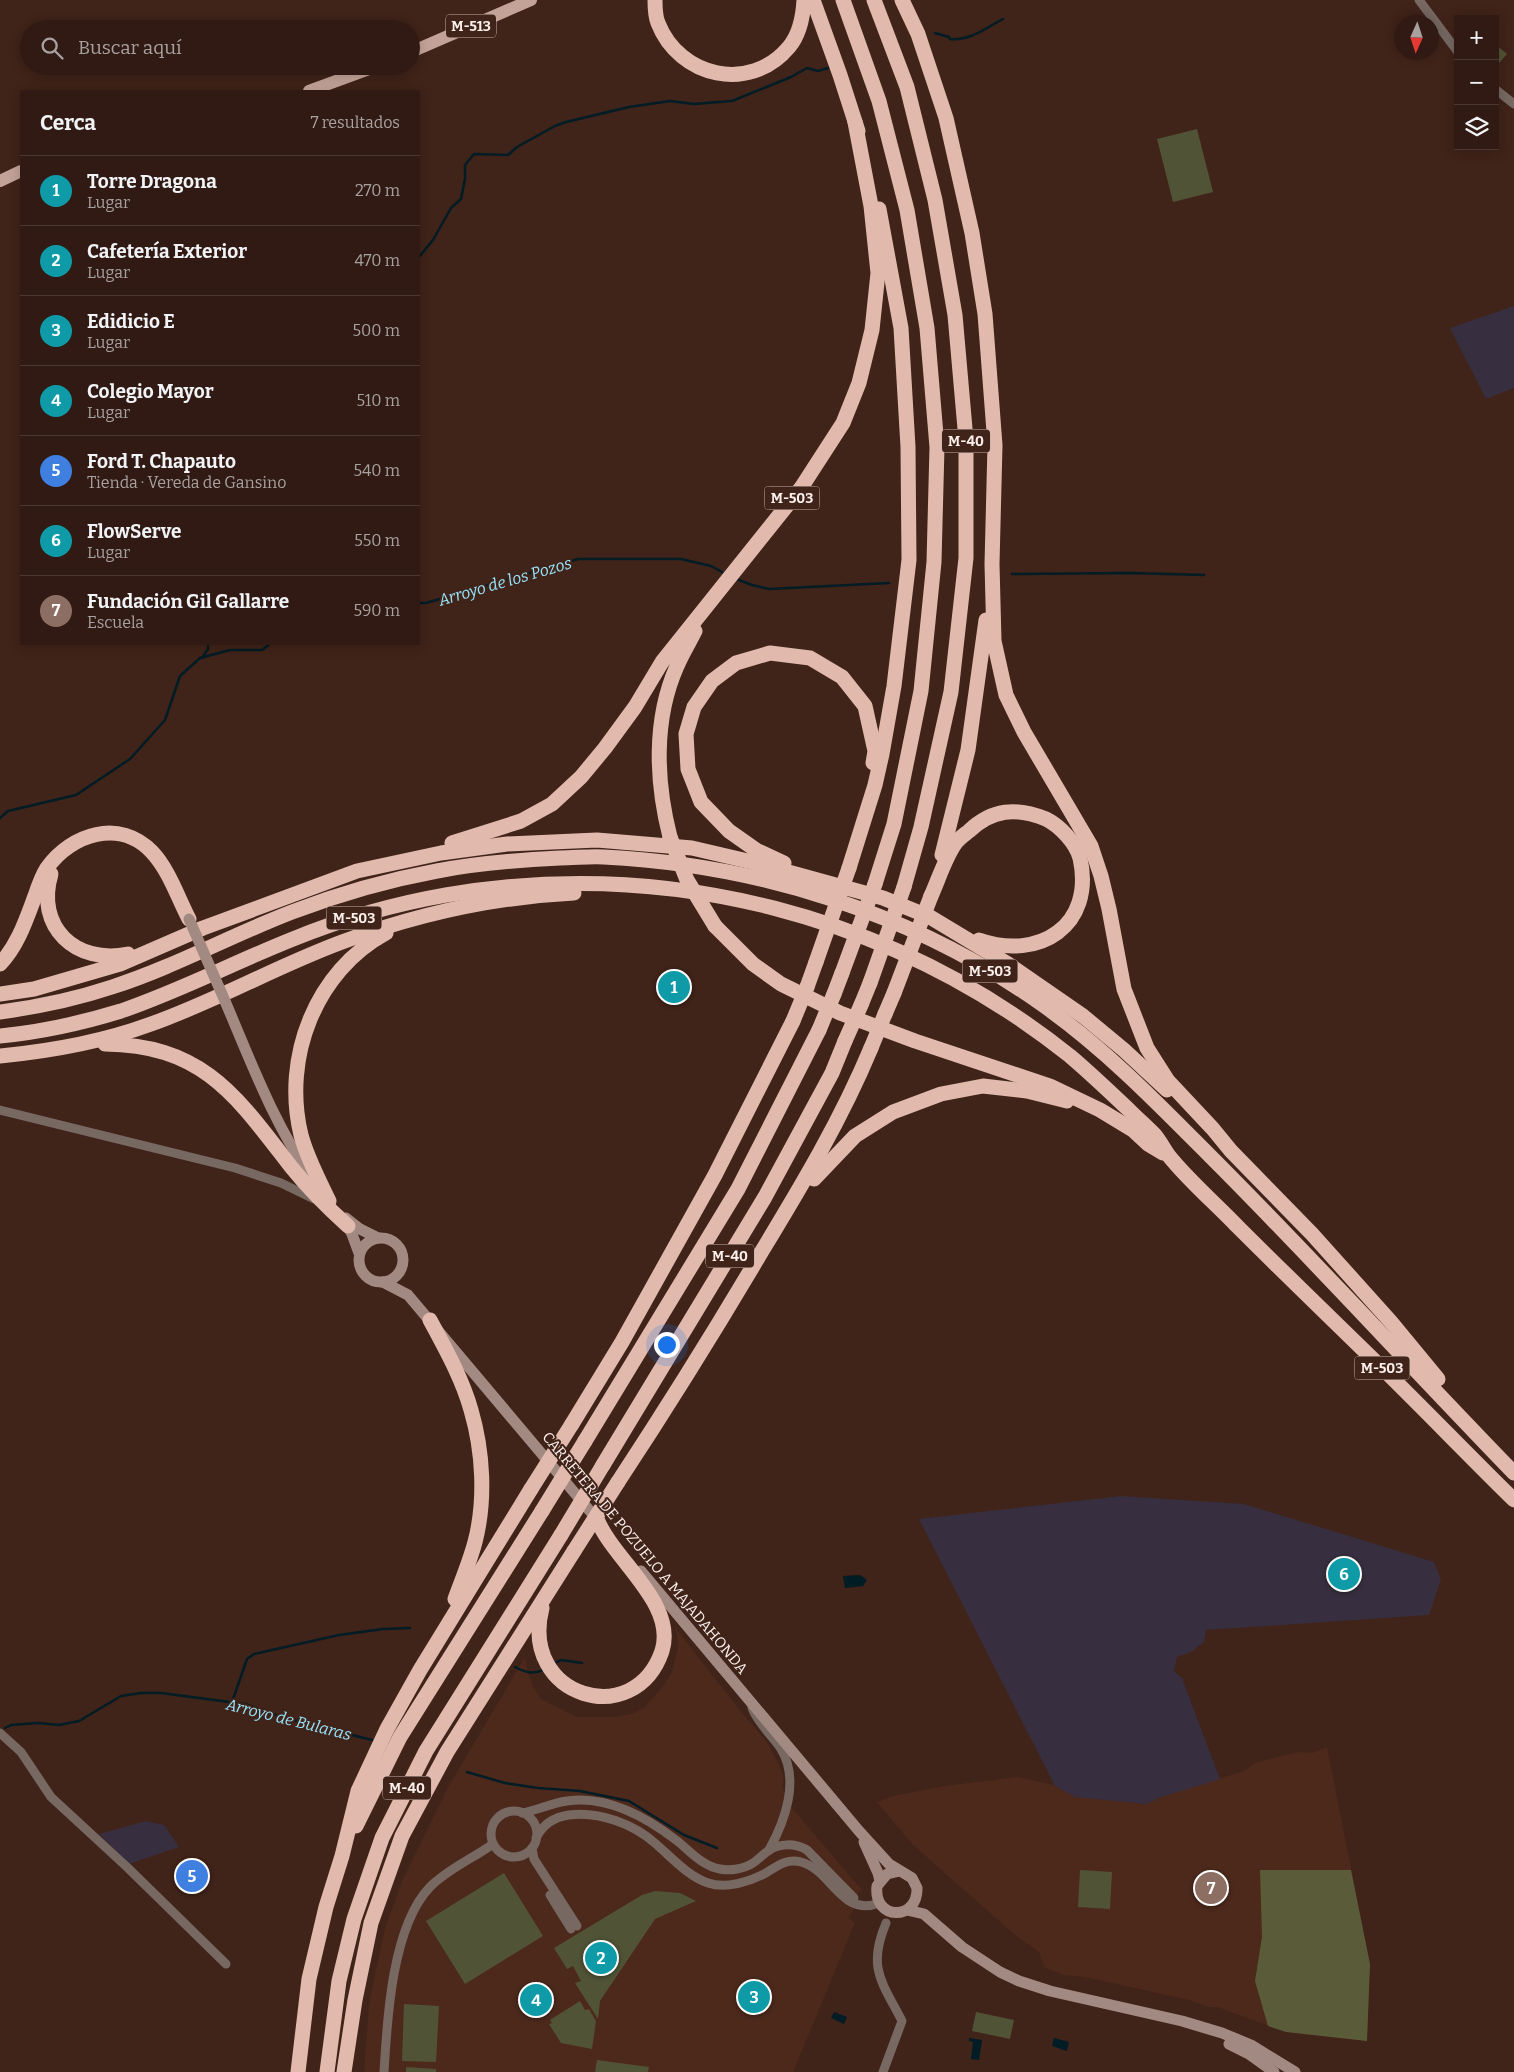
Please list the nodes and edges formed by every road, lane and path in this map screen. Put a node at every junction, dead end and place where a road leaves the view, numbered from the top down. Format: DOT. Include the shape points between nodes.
graph roads {
  1 [pos="531,0"];
  2 [pos="655,0"];
  3 [pos="804,0"];
  4 [pos="813,0"];
  5 [pos="842,0"];
  6 [pos="874,0"];
  7 [pos="902,0"];
  8 [pos="910,0"];
  9 [pos="1419,0"];
  10 [pos="918,34"];
  11 [pos="1454,47"];
  12 [pos="420,48"];
  13 [pos="353,75"];
  14 [pos="312,90"];
  15 [pos="1499,92"];
  16 [pos="1514,104"];
  17 [pos="855,122"];
  18 [pos="20,171"];
  19 [pos="0,180"];
  20 [pos="992,564"];
  21 [pos="709,603"];
  22 [pos="864,818"];
  23 [pos="61,852"];
  24 [pos="357,871"];
  25 [pos="819,879"];
  26 [pos="724,896"];
  27 [pos="931,896"];
  28 [pos="420,916"];
  29 [pos="188,919"];
  30 [pos="958,933"];
  31 [pos="157,948"];
  32 [pos="0,964"];
  33 [pos="120,964"];
  34 [pos="0,994"];
  35 [pos="0,1005"];
  36 [pos="0,1012"];
  37 [pos="0,1036"];
  38 [pos="83,1045"];
  39 [pos="0,1056"];
  40 [pos="0,1110"];
  41 [pos="1100,1110"];
  42 [pos="1232,1151"];
  43 [pos="1170,1157"];
  44 [pos="329,1204"];
  45 [pos="789,1206"];
  46 [pos="348,1226"];
  47 [pos="378,1238"];
  48 [pos="359,1253"];
  49 [pos="401,1270"];
  50 [pos="383,1282"];
  51 [pos="408,1295"];
  52 [pos="430,1320"];
  53 [pos="1514,1461"];
  54 [pos="1514,1473"];
  55 [pos="1514,1500"];
  56 [pos="597,1519"];
  57 [pos="544,1597"];
  58 [pos="445,1627"];
  59 [pos="748,1699"];
  60 [pos="0,1733"];
  61 [pos="522,1813"];
  62 [pos="859,1831"];
  63 [pos="536,1838"];
  64 [pos="493,1844"];
  65 [pos="532,1848"];
  66 [pos="769,1850"];
  67 [pos="342,1856"];
  68 [pos="520,1856"];
  69 [pos="900,1871"];
  70 [pos="880,1881"];
  71 [pos="917,1893"];
  72 [pos="854,1898"];
  73 [pos="882,1907"];
  74 [pos="901,1911"];
  75 [pos="932,1920"];
  76 [pos="886,1923"];
  77 [pos="226,1964"];
  78 [pos="1165,2018"];
  79 [pos="298,2072"];
  80 [pos="327,2072"];
  81 [pos="344,2072"];
  82 [pos="384,2072"];
  83 [pos="883,2072"];
  84 [pos="1274,2072"];
  85 [pos="1295,2072"];
  1 -- 12 [label="main road, M-513"];
  2 -- 3 [label="highway" via="657,22 669,44 694,66 722,75 754,72 789,47 798,32"];
  4 -- 17 [label="highway"];
  5 -- 67 [label="highway, M-40, bridge" via="879,101 907,210 928,328 937,447 934,562 921,691 894,824 875,884 819,1030 738,1189 586,1441 400,1737"];
  6 -- 80 [label="highway, M-40, bridge" via="907,87 935,200 955,315 966,440 966,558 951,692 922,828 861,1005 832,1073 766,1197 426,1751 382,1838 354,1919 339,1981"];
  7 -- 10 [label="highway"];
  8 -- 10 [label="highway"];
  9 -- 11 [label="street"];
  10 -- 20 [label="highway" via="946,118 972,233 985,314 995,445"];
  13 -- 14 [label="main road"];
  15 -- 16 [label="street"];
  17 -- 21 [label="highway, M-503" via="871,206 878,273 872,330 859,383 843,423 823,456"];
  17 -- 22 [label="highway" via="882,218 901,328 908,447 908,560 894,686 875,785"];
  18 -- 19 [label="main road"];
  20 -- 27 [label="highway" via="968,750"];
  20 -- 42 [label="highway" via="994,641 1006,695 1090,846 1105,892 1124,989 1147,1048 1168,1081"];
  21 -- 24 [label="highway, M-503" via="662,662 605,748 552,804 521,821 473,838"];
  21 -- 41 [label="highway, M-503, bridge" via="677,667 666,699 659,772 662,805 670,837 687,880 715,926 753,964 781,984 840,1013 1050,1086"];
  22 -- 25 [label="highway" via="875,750 865,706 842,677 810,658 770,653 736,663 712,681 694,707 686,734 688,769 702,802 729,831 756,850"];
  22 -- 58 [label="highway, bridge" via="793,1021 716,1175 622,1342"];
  23 -- 29 [label="highway" via="94,834 114,833 137,841 162,865"];
  23 -- 31 [label="highway, M-503" via="48,882 46,902 50,918 73,946 104,957"];
  23 -- 32 [label="highway" via="46,869 22,932"];
  24 -- 25 [label="highway, M-503" via="441,853 507,844 597,840 692,848"];
  24 -- 31 [label="highway, M-503"];
  25 -- 30 [label="highway, M-503" via="883,898 930,917"];
  26 -- 28 [label="highway, M-503" via="648,892 559,893 480,903"];
  26 -- 37 [label="highway, M-503" via="661,887 596,883 516,886 404,903 295,938 122,1010 81,1022"];
  26 -- 43 [label="highway, M-503" via="803,915 841,928 958,980 1016,1016 1070,1056 1154,1134"];
  27 -- 30 [label="highway" via="955,844 982,819 1003,812 1032,813 1052,822 1069,838 1080,857 1082,886 1076,911 1064,928 1046,940 1026,946 997,946"];
  27 -- 45 [label="highway, bridge" via="858,1079 818,1159"];
  28 -- 38 [label="highway, M-503" via="341,942 152,1024"];
  28 -- 44 [label="highway, M-503" via="377,938 345,965 319,1000 306,1028 298,1056 296,1113 307,1154"];
  29 -- 44 [label="street, bridge" via="288,1140"];
  30 -- 42 [label="highway, M-503" via="1083,1016"];
  31 -- 33 [label="highway, M-503"];
  33 -- 34 [label="highway, M-503" via="34,989"];
  33 -- 35 [label="highway" via="26,1000"];
  36 -- 54 [label="highway, M-503" via="113,987 290,913 364,888 476,865 602,856 737,873 814,892 901,925 958,953 1010,983 1082,1034 1150,1095 1229,1175"];
  38 -- 39 [label="highway, M-503"];
  38 -- 44 [label="highway" via="145,1047 197,1066 240,1102 292,1168"];
  40 -- 44 [label="street" via="259,1175"];
  41 -- 43 [label="highway, M-503"];
  41 -- 45 [label="highway" via="1027,1091 983,1086 941,1094 893,1112 855,1136"];
  42 -- 53 [label="highway" via="1312,1234 1453,1397"];
  43 -- 55 [label="highway, M-503"];
  44 -- 46 [label="highway"];
  44 -- 47 [label="street" via="360,1229"];
  45 -- 57 [label="highway, bridge" via="687,1377"];
  46 -- 48 [label="street"];
  47 -- 48 [label="street" via="369,1241"];
  47 -- 49 [label="street" via="390,1240 400,1250 403,1256"];
  48 -- 50 [label="street" via="363,1274 368,1279"];
  49 -- 50 [label="street"];
  49 -- 51 [label="street, CARRETERA DE POZUELO A MAJADAHONDA"];
  50 -- 51 [label="street, CARRETERA DE POZUELO A MAJADAHONDA"];
  51 -- 52 [label="street, CARRETERA DE POZUELO A MAJADAHONDA"];
  52 -- 56 [label="street, CARRETERA DE POZUELO A MAJADAHONDA"];
  52 -- 58 [label="highway" via="451,1358 471,1409 481,1469 482,1495 475,1540"];
  56 -- 57 [label="highway" via="606,1538 648,1591 659,1614 664,1635 663,1648 654,1669 639,1685 618,1694 594,1696 573,1690 554,1676 540,1650 538,1630"];
  56 -- 59 [label="street, CARRETERA DE POZUELO A MAJADAHONDA"];
  57 -- 81 [label="highway" via="447,1752 402,1836 371,1923 354,2000"];
  58 -- 67 [label="highway" via="387,1730 358,1791"];
  59 -- 62 [label="street, CARRETERA DE POZUELO A MAJADAHONDA"];
  59 -- 66 [label="street" via="763,1728 781,1749 789,1778 787,1806"];
  60 -- 77 [label="street" via="22,1752 51,1797"];
  61 -- 63 [label="street" via="531,1819 536,1828"];
  61 -- 64 [label="street" via="511,1811 497,1818 490,1833"];
  61 -- 66 [label="street" via="568,1801 610,1805 645,1819 706,1865 719,1869 746,1866"];
  62 -- 69 [label="street, CARRETERA DE POZUELO A MAJADAHONDA" via="889,1864"];
  62 -- 70 [label="street, CARRETERA DE POZUELO A MAJADAHONDA"];
  63 -- 65 [label="street"];
  63 -- 73 [label="street" via="552,1820 576,1814 597,1816 639,1832 707,1883 731,1885 750,1880 781,1863 794,1861 815,1869 852,1904"];
  64 -- 68 [label="street" via="508,1856"];
  64 -- 82 [label="street" via="443,1876 429,1888 415,1909 402,1943 390,1993"];
  65 -- 68 [label="street"];
  65 -- 68 [label="street" via="534,1860 574,1927 531,1864"];
  66 -- 72 [label="street" via="800,1846"];
  67 -- 79 [label="highway, M-40" via="309,1979"];
  69 -- 70 [label="street" via="887,1874"];
  69 -- 71 [label="street" via="912,1878"];
  70 -- 73 [label="street" via="876,1891"];
  71 -- 74 [label="street" via="914,1902"];
  71 -- 75 [label="street"];
  73 -- 74 [label="street"];
  73 -- 76 [label="street"];
  74 -- 75 [label="street" via="920,1912"];
  74 -- 76 [label="street"];
  75 -- 78 [label="street" via="988,1965 1027,1984"];
  76 -- 83 [label="street" via="876,1961 880,1978 902,2021"];
  78 -- 84 [label="street" via="1241,2050"];
  78 -- 85 [label="street" via="1234,2038"];
}
